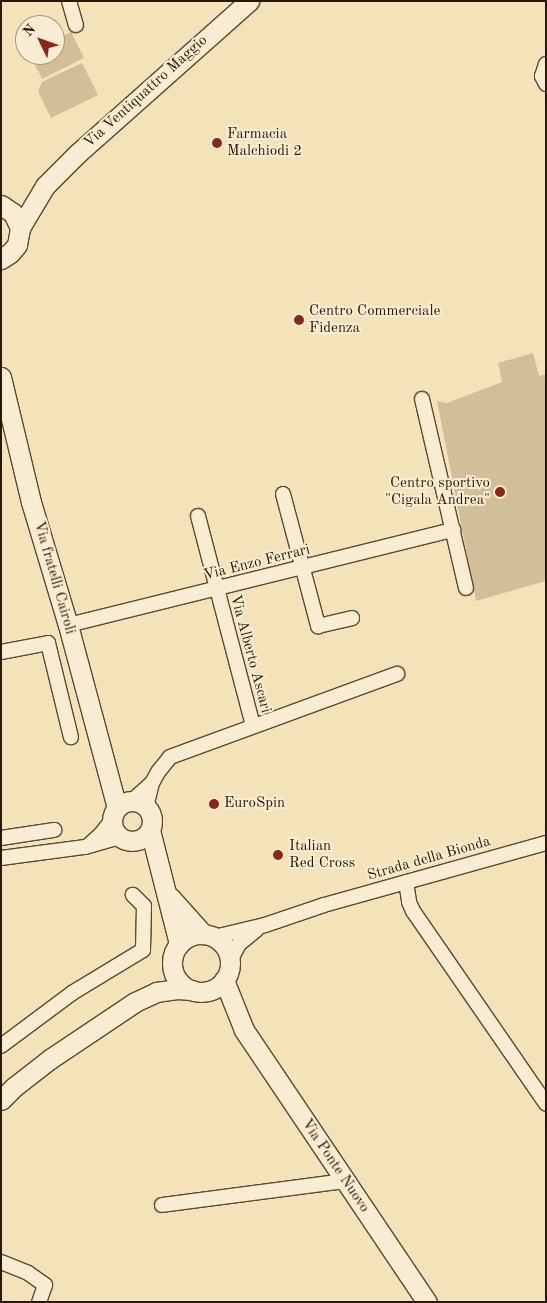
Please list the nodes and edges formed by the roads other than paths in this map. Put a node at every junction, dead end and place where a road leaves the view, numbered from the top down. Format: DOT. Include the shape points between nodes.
graph roads {
  1 [pos="69,1"];
  2 [pos="249,1"];
  3 [pos="76,25"];
  4 [pos="546,64"];
  5 [pos="546,84"];
  6 [pos="45,186"];
  7 [pos="4,206"];
  8 [pos="20,228"];
  9 [pos="4,258"];
  10 [pos="1,377"];
  11 [pos="422,399"];
  12 [pos="283,494"];
  13 [pos="198,516"];
  14 [pos="453,530"];
  15 [pos="301,569"];
  16 [pos="466,588"];
  17 [pos="216,590"];
  18 [pos="352,618"];
  19 [pos="68,626"];
  20 [pos="1,652"];
  21 [pos="397,674"];
  22 [pos="252,726"];
  23 [pos="71,737"];
  24 [pos="128,807"];
  25 [pos="54,830"];
  26 [pos="150,830"];
  27 [pos="1,838"];
  28 [pos="126,839"];
  29 [pos="546,842"];
  30 [pos="85,847"];
  31 [pos="1,858"];
  32 [pos="406,882"];
  33 [pos="167,892"];
  34 [pos="133,895"];
  35 [pos="265,925"];
  36 [pos="209,935"];
  37 [pos="179,944"];
  38 [pos="230,960"];
  39 [pos="172,966"];
  40 [pos="224,980"];
  41 [pos="197,991"];
  42 [pos="135,1002"];
  43 [pos="244,1030"];
  44 [pos="1,1046"];
  45 [pos="1,1100"];
  46 [pos="546,1104"];
  47 [pos="345,1180"];
  48 [pos="162,1205"];
  49 [pos="1,1262"];
  50 [pos="39,1302"];
  51 [pos="426,1302"];
  1 -- 3 [label="street"];
  2 -- 6 [label="street, Via Ventiquattro Maggio"];
  4 -- 5 [label="street" via="542,76"];
  6 -- 7 [label="street, Via Ventiquattro Maggio"];
  6 -- 8 [label="street, Via Ventiquattro Maggio"];
  7 -- 8 [label="street, Via Ventiquattro Maggio" via="18,220"];
  8 -- 9 [label="street, Via Ventiquattro Maggio" via="17,245"];
  10 -- 19 [label="street, Via fratelli Cairoli" via="31,502"];
  11 -- 14 [label="street"];
  12 -- 15 [label="street"];
  13 -- 17 [label="street, Via Alberto Ascari"];
  14 -- 15 [label="street, Via Enzo Ferrari"];
  14 -- 16 [label="street"];
  15 -- 17 [label="street, Via Enzo Ferrari"];
  15 -- 18 [label="street" via="318,626"];
  17 -- 19 [label="street, Via Enzo Ferrari"];
  17 -- 22 [label="street, Via Alberto Ascari"];
  19 -- 24 [label="street, Via fratelli Cairoli" via="109,778"];
  20 -- 23 [label="street" via="48,643"];
  21 -- 22 [label="street"];
  22 -- 24 [label="street" via="170,757 152,783"];
  24 -- 26 [label="street" via="152,819"];
  24 -- 28 [label="street" via="114,830"];
  24 -- 30 [label="street"];
  25 -- 27 [label="street"];
  26 -- 28 [label="street" via="142,838"];
  26 -- 33 [label="street"];
  28 -- 30 [label="street"];
  28 -- 33 [label="street"];
  29 -- 32 [label="street, Strada della Bionda"];
  30 -- 31 [label="street"];
  32 -- 35 [label="street, Strada della Bionda"];
  32 -- 46 [label="street" via="413,911"];
  33 -- 36 [label="street" via="187,919"];
  33 -- 37 [label="street"];
  34 -- 44 [label="street" via="144,906 143,950 72,993"];
  35 -- 36 [label="street, Strada della Bionda"];
  35 -- 38 [label="street, Strada della Bionda" via="244,938"];
  36 -- 37 [label="street" via="194,934"];
  36 -- 38 [label="street" via="227,951"];
  37 -- 39 [label="street" via="174,950"];
  38 -- 40 [label="street"];
  39 -- 41 [label="street, Via Ponte Nuovo" via="178,981"];
  39 -- 42 [label="street"];
  40 -- 41 [label="street" via="218,986"];
  40 -- 43 [label="street, Via Ponte Nuovo"];
  41 -- 42 [label="street" via="156,992"];
  41 -- 43 [label="street, Via Ponte Nuovo" via="223,1009"];
  42 -- 45 [label="street" via="50,1058"];
  43 -- 47 [label="street, Via Ponte Nuovo"];
  47 -- 48 [label="street"];
  47 -- 51 [label="street, Via Ponte Nuovo"];
  49 -- 50 [label="street" via="28,1273 45,1285"];
}
